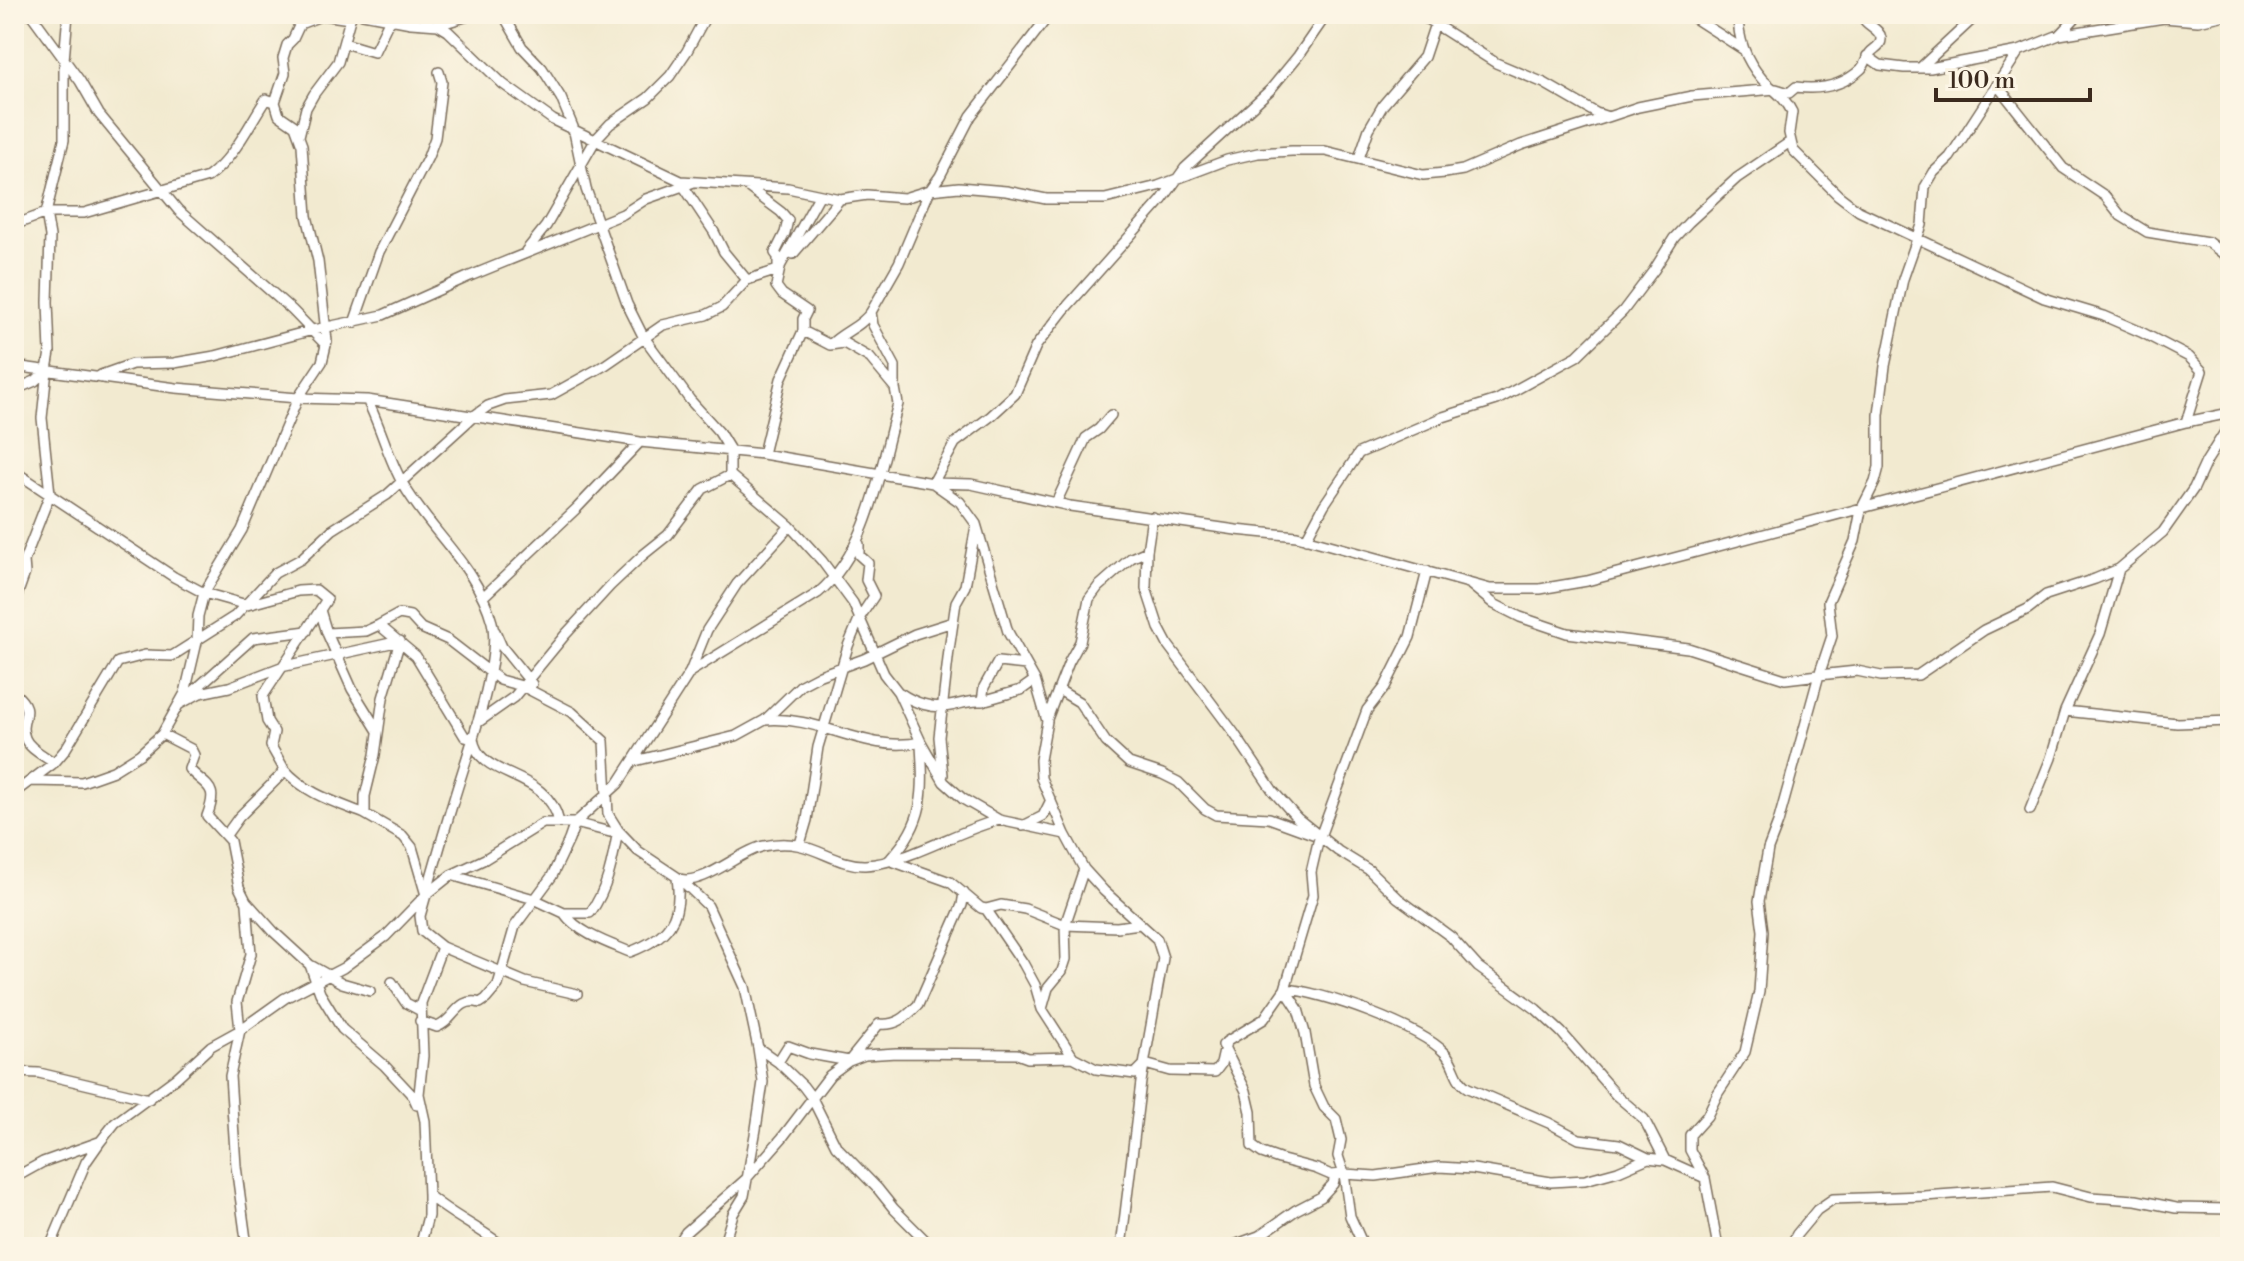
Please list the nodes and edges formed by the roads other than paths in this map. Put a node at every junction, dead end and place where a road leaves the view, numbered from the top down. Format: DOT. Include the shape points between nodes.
graph roads {
  1 [pos="31,14"];
  2 [pos="68,14"];
  3 [pos="292,14"];
  4 [pos="363,14"];
  5 [pos="475,14"];
  6 [pos="503,14"];
  7 [pos="707,14"];
  8 [pos="1050,14"];
  9 [pos="1327,14"];
  10 [pos="1419,14"];
  11 [pos="1688,14"];
  12 [pos="1738,14"];
  13 [pos="1862,14"];
  14 [pos="1978,14"];
  15 [pos="2079,14"];
  16 [pos="2230,14"];
  17 [pos="395,15"];
  18 [pos="2168,16"];
  19 [pos="352,17"];
  20 [pos="300,24"];
  21 [pos="1435,24"];
  22 [pos="438,25"];
  23 [pos="2059,35"];
  24 [pos="344,43"];
  25 [pos="1744,50"];
  26 [pos="2019,51"];
  27 [pos="1867,56"];
  28 [pos="64,60"];
  29 [pos="1920,68"];
  30 [pos="439,72"];
  31 [pos="1997,85"];
  32 [pos="1776,89"];
  33 [pos="275,102"];
  34 [pos="1608,117"];
  35 [pos="573,127"];
  36 [pos="299,136"];
  37 [pos="596,139"];
  38 [pos="1790,142"];
  39 [pos="1359,158"];
  40 [pos="581,165"];
  41 [pos="1177,178"];
  42 [pos="694,182"];
  43 [pos="684,187"];
  44 [pos="746,187"];
  45 [pos="930,190"];
  46 [pos="161,191"];
  47 [pos="819,196"];
  48 [pos="840,199"];
  49 [pos="46,213"];
  50 [pos="599,224"];
  51 [pos="14,225"];
  52 [pos="1918,239"];
  53 [pos="524,253"];
  54 [pos="2230,259"];
  55 [pos="778,270"];
  56 [pos="747,280"];
  57 [pos="871,312"];
  58 [pos="354,323"];
  59 [pos="325,328"];
  60 [pos="313,330"];
  61 [pos="803,331"];
  62 [pos="643,336"];
  63 [pos="326,345"];
  64 [pos="830,345"];
  65 [pos="14,366"];
  66 [pos="47,370"];
  67 [pos="97,377"];
  68 [pos="895,388"];
  69 [pos="14,390"];
  70 [pos="298,398"];
  71 [pos="367,400"];
  72 [pos="2230,413"];
  73 [pos="1111,415"];
  74 [pos="474,416"];
  75 [pos="2186,422"];
  76 [pos="2230,424"];
  77 [pos="640,442"];
  78 [pos="730,450"];
  79 [pos="763,454"];
  80 [pos="14,471"];
  81 [pos="879,472"];
  82 [pos="730,475"];
  83 [pos="401,481"];
  84 [pos="933,483"];
  85 [pos="50,494"];
  86 [pos="1056,503"];
  87 [pos="1861,510"];
  88 [pos="1152,517"];
  89 [pos="976,524"];
  90 [pos="790,526"];
  91 [pos="859,539"];
  92 [pos="1306,539"];
  93 [pos="1147,551"];
  94 [pos="2119,569"];
  95 [pos="1427,571"];
  96 [pos="835,579"];
  97 [pos="1470,584"];
  98 [pos="204,593"];
  99 [pos="483,597"];
  100 [pos="14,604"];
  101 [pos="247,605"];
  102 [pos="320,610"];
  103 [pos="860,617"];
  104 [pos="953,622"];
  105 [pos="492,624"];
  106 [pos="379,625"];
  107 [pos="307,631"];
  108 [pos="327,633"];
  109 [pos="400,641"];
  110 [pos="197,642"];
  111 [pos="875,654"];
  112 [pos="338,655"];
  113 [pos="1026,665"];
  114 [pos="281,667"];
  115 [pos="841,668"];
  116 [pos="690,672"];
  117 [pos="489,673"];
  118 [pos="1819,675"];
  119 [pos="1035,680"];
  120 [pos="526,683"];
  121 [pos="1059,690"];
  122 [pos="898,692"];
  123 [pos="14,693"];
  124 [pos="982,701"];
  125 [pos="178,705"];
  126 [pos="944,706"];
  127 [pos="2065,711"];
  128 [pos="765,720"];
  129 [pos="1047,721"];
  130 [pos="2230,721"];
  131 [pos="477,723"];
  132 [pos="825,728"];
  133 [pos="378,731"];
  134 [pos="162,734"];
  135 [pos="473,735"];
  136 [pos="921,742"];
  137 [pos="635,761"];
  138 [pos="54,763"];
  139 [pos="284,769"];
  140 [pos="31,781"];
  141 [pos="944,782"];
  142 [pos="608,791"];
  143 [pos="14,793"];
  144 [pos="1051,799"];
  145 [pos="2030,810"];
  146 [pos="365,814"];
  147 [pos="999,820"];
  148 [pos="559,822"];
  149 [pos="575,823"];
  150 [pos="1023,826"];
  151 [pos="618,830"];
  152 [pos="1065,834"];
  153 [pos="226,835"];
  154 [pos="1320,837"];
  155 [pos="800,844"];
  156 [pos="889,860"];
  157 [pos="1084,869"];
  158 [pos="451,875"];
  159 [pos="678,878"];
  160 [pos="964,893"];
  161 [pos="426,895"];
  162 [pos="534,899"];
  163 [pos="246,901"];
  164 [pos="986,909"];
  165 [pos="564,913"];
  166 [pos="1140,924"];
  167 [pos="1065,925"];
  168 [pos="442,947"];
  169 [pos="310,965"];
  170 [pos="503,971"];
  171 [pos="328,975"];
  172 [pos="315,981"];
  173 [pos="392,982"];
  174 [pos="1285,989"];
  175 [pos="370,991"];
  176 [pos="577,994"];
  177 [pos="1042,1009"];
  178 [pos="420,1016"];
  179 [pos="240,1030"];
  180 [pos="1223,1045"];
  181 [pos="758,1048"];
  182 [pos="1073,1057"];
  183 [pos="849,1061"];
  184 [pos="778,1062"];
  185 [pos="1145,1064"];
  186 [pos="14,1072"];
  187 [pos="812,1098"];
  188 [pos="149,1099"];
  189 [pos="425,1121"];
  190 [pos="100,1142"];
  191 [pos="1648,1158"];
  192 [pos="1665,1160"];
  193 [pos="1339,1175"];
  194 [pos="14,1178"];
  195 [pos="1705,1178"];
  196 [pos="746,1179"];
  197 [pos="428,1195"];
  198 [pos="2230,1209"];
  199 [pos="50,1247"];
  200 [pos="247,1247"];
  201 [pos="420,1247"];
  202 [pos="504,1247"];
  203 [pos="676,1247"];
  204 [pos="723,1247"];
  205 [pos="932,1247"];
  206 [pos="1121,1247"];
  207 [pos="1229,1247"];
  208 [pos="1364,1247"];
  209 [pos="1718,1247"];
  210 [pos="1790,1247"];
  1 -- 28 [label="street"];
  2 -- 28 [label="street"];
  3 -- 20 [label="street"];
  4 -- 17 [label="street"];
  5 -- 22 [label="street"];
  6 -- 35 [label="street" via="561,98"];
  7 -- 37 [label="street" via="670,76"];
  8 -- 45 [label="street" via="971,116"];
  9 -- 41 [label="street" via="1270,90"];
  10 -- 21 [label="street"];
  11 -- 25 [label="street"];
  12 -- 25 [label="street"];
  13 -- 27 [label="street" via="1881,38"];
  14 -- 29 [label="street"];
  15 -- 23 [label="street"];
  16 -- 18 [label="street" via="2198,21"];
  17 -- 22 [label="street" via="411,23"];
  17 -- 24 [label="street" via="374,52"];
  18 -- 23 [label="street"];
  19 -- 20 [label="street" via="323,15"];
  19 -- 24 [label="street"];
  20 -- 33 [label="street" via="287,45"];
  21 -- 34 [label="street" via="1496,63"];
  21 -- 39 [label="street" via="1424,57 1383,105"];
  22 -- 35 [label="street" via="521,98"];
  23 -- 26 [label="street"];
  24 -- 36 [label="street" via="338,62 306,108"];
  25 -- 32 [label="street"];
  26 -- 29 [label="street"];
  26 -- 31 [label="street"];
  27 -- 29 [label="street" via="1880,65"];
  27 -- 32 [label="street" via="1865,66 1839,84 1811,91 1796,87 1789,93"];
  28 -- 46 [label="street" via="99,114"];
  28 -- 49 [label="street" via="64,140"];
  30 -- 58 [label="street" via="435,138 379,252"];
  31 -- 52 [label="street" via="1925,187"];
  31 -- 54 [label="street" via="2063,168 2105,196 2121,216 2147,232 2208,242"];
  32 -- 34 [label="street" via="1692,96"];
  32 -- 38 [label="street" via="1792,112"];
  33 -- 36 [label="street" via="279,115"];
  33 -- 46 [label="street" via="266,99 216,171"];
  34 -- 39 [label="street" via="1463,170 1423,175"];
  35 -- 37 [label="street"];
  35 -- 40 [label="street"];
  36 -- 59 [label="street"];
  37 -- 40 [label="street"];
  37 -- 42 [label="street" via="681,181"];
  38 -- 52 [label="street" via="1838,195 1875,220"];
  38 -- 92 [label="street" via="1737,178 1689,222 1623,311 1577,356 1497,400 1359,453"];
  39 -- 41 [label="street" via="1325,151 1258,153"];
  40 -- 50 [label="street"];
  40 -- 53 [label="street"];
  41 -- 45 [label="street" via="1105,199 1046,199 976,188"];
  41 -- 84 [label="street" via="1036,346 1015,394 955,443"];
  42 -- 43 [label="street"];
  42 -- 44 [label="street"];
  43 -- 50 [label="street" via="646,199"];
  43 -- 56 [label="street"];
  44 -- 47 [label="street" via="788,188"];
  44 -- 55 [label="street" via="788,220 775,253"];
  45 -- 48 [label="street" via="904,198"];
  45 -- 57 [label="street"];
  46 -- 49 [label="street" via="84,213"];
  46 -- 60 [label="street"];
  47 -- 48 [label="street"];
  47 -- 55 [label="street"];
  48 -- 55 [label="street"];
  49 -- 51 [label="street"];
  49 -- 66 [label="street"];
  50 -- 53 [label="street"];
  50 -- 62 [label="street"];
  52 -- 75 [label="street" via="2189,357 2202,371"];
  52 -- 87 [label="street" via="1885,366 1879,467"];
  53 -- 58 [label="street"];
  55 -- 56 [label="street"];
  55 -- 61 [label="street" via="776,286 807,311"];
  56 -- 62 [label="street" via="722,307"];
  57 -- 64 [label="street" via="863,324"];
  57 -- 68 [label="street" via="895,366"];
  58 -- 59 [label="street"];
  59 -- 60 [label="street"];
  59 -- 63 [label="street"];
  60 -- 63 [label="street"];
  60 -- 67 [label="street" via="193,360 132,364"];
  61 -- 64 [label="street"];
  61 -- 79 [label="street" via="781,379"];
  62 -- 74 [label="street" via="551,395 505,400"];
  62 -- 78 [label="street"];
  63 -- 70 [label="street" via="322,362"];
  64 -- 68 [label="street" via="844,343 870,358"];
  65 -- 66 [label="street"];
  66 -- 67 [label="street"];
  66 -- 69 [label="street"];
  66 -- 85 [label="street" via="42,418"];
  67 -- 70 [label="street"];
  68 -- 81 [label="street" via="898,404"];
  70 -- 71 [label="street"];
  70 -- 98 [label="street" via="242,530"];
  71 -- 74 [label="street"];
  71 -- 83 [label="street"];
  72 -- 75 [label="street"];
  73 -- 86 [label="street" via="1086,438"];
  74 -- 77 [label="street"];
  74 -- 83 [label="street"];
  75 -- 87 [label="street"];
  76 -- 94 [label="street" via="2163,532"];
  77 -- 78 [label="street"];
  77 -- 99 [label="street"];
  78 -- 79 [label="street"];
  78 -- 82 [label="street"];
  79 -- 81 [label="street"];
  80 -- 85 [label="street"];
  81 -- 84 [label="street"];
  81 -- 91 [label="street"];
  82 -- 90 [label="street"];
  82 -- 120 [label="street" via="703,489 668,535 610,586"];
  83 -- 99 [label="street"];
  83 -- 101 [label="street" via="301,559 275,573"];
  84 -- 86 [label="street" via="971,484"];
  84 -- 89 [label="street" via="960,502"];
  85 -- 98 [label="street"];
  85 -- 100 [label="street"];
  86 -- 88 [label="street"];
  87 -- 97 [label="street" via="1587,581 1506,590"];
  87 -- 118 [label="street" via="1855,541 1828,602 1832,636"];
  88 -- 92 [label="street"];
  88 -- 93 [label="street"];
  89 -- 104 [label="street"];
  89 -- 113 [label="street" via="1008,632"];
  90 -- 96 [label="street"];
  90 -- 116 [label="street" via="737,584 707,630"];
  91 -- 96 [label="street"];
  91 -- 103 [label="street" via="859,555 868,563 866,580 874,596"];
  92 -- 95 [label="street"];
  93 -- 121 [label="street" via="1131,558 1089,599 1080,642"];
  93 -- 154 [label="street" via="1146,588 1168,645 1273,791"];
  94 -- 118 [label="street" via="2046,595 1918,675"];
  94 -- 127 [label="street" via="2100,634"];
  95 -- 97 [label="street"];
  95 -- 154 [label="street" via="1410,637 1367,710"];
  96 -- 103 [label="street"];
  96 -- 116 [label="street"];
  97 -- 118 [label="street" via="1494,604 1567,633 1688,648 1785,679"];
  98 -- 101 [label="street"];
  98 -- 110 [label="street"];
  99 -- 105 [label="street"];
  101 -- 102 [label="street" via="316,590 327,599"];
  101 -- 110 [label="street"];
  102 -- 107 [label="street"];
  102 -- 108 [label="street"];
  103 -- 111 [label="street"];
  103 -- 115 [label="street"];
  104 -- 111 [label="street"];
  104 -- 126 [label="street"];
  105 -- 117 [label="street"];
  105 -- 120 [label="street"];
  106 -- 108 [label="street"];
  106 -- 109 [label="street"];
  106 -- 117 [label="street" via="399,614 410,616"];
  107 -- 114 [label="street"];
  107 -- 125 [label="street" via="253,638"];
  108 -- 112 [label="street"];
  109 -- 112 [label="street"];
  109 -- 133 [label="street"];
  109 -- 135 [label="street" via="416,656 465,737"];
  110 -- 125 [label="street"];
  110 -- 138 [label="street" via="172,656 118,662"];
  111 -- 115 [label="street"];
  111 -- 122 [label="street"];
  112 -- 114 [label="street"];
  112 -- 133 [label="street"];
  113 -- 119 [label="street"];
  113 -- 124 [label="street" via="998,662"];
  114 -- 125 [label="street"];
  114 -- 139 [label="street" via="263,696 263,707 274,732 271,746"];
  115 -- 128 [label="street" via="801,685"];
  115 -- 132 [label="street"];
  116 -- 137 [label="street"];
  117 -- 120 [label="street"];
  117 -- 131 [label="street"];
  118 -- 195 [label="street" via="1768,849 1759,901 1759,992 1745,1052 1690,1135 1690,1150"];
  119 -- 124 [label="street" via="1021,690"];
  119 -- 129 [label="street"];
  120 -- 131 [label="street"];
  120 -- 142 [label="street" via="572,712 604,741"];
  121 -- 129 [label="street"];
  121 -- 154 [label="street" via="1079,702 1106,742 1129,763 1178,782 1205,809 1224,816 1269,818"];
  122 -- 126 [label="street" via="925,705"];
  122 -- 136 [label="street"];
  123 -- 138 [label="street" via="28,709 26,742"];
  124 -- 126 [label="street"];
  125 -- 134 [label="street"];
  126 -- 141 [label="street" via="939,737"];
  127 -- 130 [label="street" via="2177,723"];
  127 -- 145 [label="street"];
  128 -- 132 [label="street" via="781,718"];
  128 -- 137 [label="street" via="736,736"];
  129 -- 144 [label="street" via="1040,760"];
  131 -- 135 [label="street"];
  132 -- 136 [label="street" via="899,747"];
  132 -- 155 [label="street"];
  133 -- 146 [label="street"];
  134 -- 140 [label="street" via="140,754 82,782"];
  134 -- 153 [label="street" via="191,749 189,769 212,792 207,816"];
  135 -- 148 [label="street" via="481,758 545,793"];
  135 -- 161 [label="street"];
  136 -- 141 [label="street"];
  136 -- 156 [label="street" via="921,808"];
  137 -- 142 [label="street"];
  138 -- 140 [label="street"];
  139 -- 146 [label="street" via="305,789"];
  139 -- 153 [label="street"];
  140 -- 143 [label="street"];
  141 -- 147 [label="street"];
  142 -- 149 [label="street"];
  142 -- 151 [label="street" via="608,814"];
  144 -- 150 [label="street" via="1047,812"];
  144 -- 152 [label="street"];
  146 -- 161 [label="street" via="412,847"];
  147 -- 150 [label="street"];
  147 -- 156 [label="street"];
  148 -- 149 [label="street"];
  148 -- 158 [label="street" via="543,823"];
  149 -- 151 [label="street"];
  149 -- 162 [label="street" via="545,889"];
  150 -- 152 [label="street"];
  151 -- 159 [label="street"];
  151 -- 165 [label="street" via="597,903 590,913"];
  152 -- 157 [label="street"];
  153 -- 163 [label="street"];
  154 -- 174 [label="street" via="1311,872 1313,895"];
  154 -- 192 [label="street" via="1369,870 1451,937 1478,967 1545,1016 1644,1119"];
  155 -- 156 [label="street" via="853,864"];
  155 -- 159 [label="street" via="761,846 699,878"];
  156 -- 160 [label="street" via="950,882"];
  157 -- 166 [label="street"];
  157 -- 167 [label="street"];
  158 -- 161 [label="street"];
  158 -- 162 [label="street"];
  159 -- 165 [label="street" via="678,908 661,937 630,952 577,926"];
  159 -- 181 [label="street" via="708,906 724,937 745,987"];
  160 -- 164 [label="street"];
  160 -- 183 [label="street" via="918,1005 907,1018 879,1024"];
  161 -- 168 [label="street" via="422,931"];
  161 -- 171 [label="street" via="385,937"];
  162 -- 165 [label="street"];
  162 -- 170 [label="street" via="515,926"];
  163 -- 169 [label="street"];
  163 -- 179 [label="street" via="251,954 237,1002"];
  164 -- 167 [label="street" via="1025,909"];
  164 -- 177 [label="street" via="1023,963"];
  166 -- 167 [label="street"];
  166 -- 185 [label="street" via="1157,939 1163,958"];
  167 -- 177 [label="street" via="1066,959"];
  168 -- 170 [label="street"];
  168 -- 178 [label="street"];
  169 -- 171 [label="street"];
  169 -- 172 [label="street"];
  170 -- 176 [label="street"];
  170 -- 178 [label="street" via="486,999 462,1003 447,1024 437,1027"];
  171 -- 172 [label="street"];
  171 -- 175 [label="street"];
  172 -- 179 [label="street"];
  172 -- 189 [label="street" via="342,1029 413,1096"];
  173 -- 178 [label="street"];
  174 -- 180 [label="street" via="1264,1019"];
  174 -- 191 [label="street" via="1326,997 1382,1018 1444,1052 1468,1088 1579,1139 1619,1144"];
  174 -- 193 [label="street" via="1298,1009 1314,1086 1336,1119"];
  177 -- 182 [label="street"];
  178 -- 189 [label="street" via="419,1094"];
  179 -- 188 [label="street" via="211,1046"];
  179 -- 200 [label="street" via="230,1076"];
  180 -- 185 [label="street" via="1215,1072 1170,1071"];
  180 -- 193 [label="street" via="1246,1091 1252,1146"];
  181 -- 184 [label="street"];
  181 -- 196 [label="street" via="763,1082"];
  182 -- 183 [label="street" via="896,1053"];
  182 -- 185 [label="street" via="1096,1069 1135,1074"];
  183 -- 184 [label="street" via="788,1046"];
  183 -- 187 [label="street"];
  184 -- 187 [label="street"];
  185 -- 206 [label="street"];
  186 -- 188 [label="street"];
  187 -- 196 [label="street"];
  187 -- 205 [label="street" via="836,1146"];
  188 -- 190 [label="street" via="115,1123"];
  189 -- 197 [label="street"];
  190 -- 194 [label="street"];
  190 -- 199 [label="street" via="86,1162"];
  191 -- 192 [label="street"];
  191 -- 193 [label="street" via="1585,1180 1551,1182 1439,1167"];
  192 -- 195 [label="street"];
  193 -- 207 [label="street" via="1321,1197 1259,1236"];
  193 -- 208 [label="street"];
  195 -- 209 [label="street"];
  196 -- 203 [label="street"];
  196 -- 204 [label="street"];
  197 -- 201 [label="street"];
  197 -- 202 [label="street"];
  198 -- 210 [label="street" via="2176,1208 2052,1187 1833,1199 1817,1210"];
}
